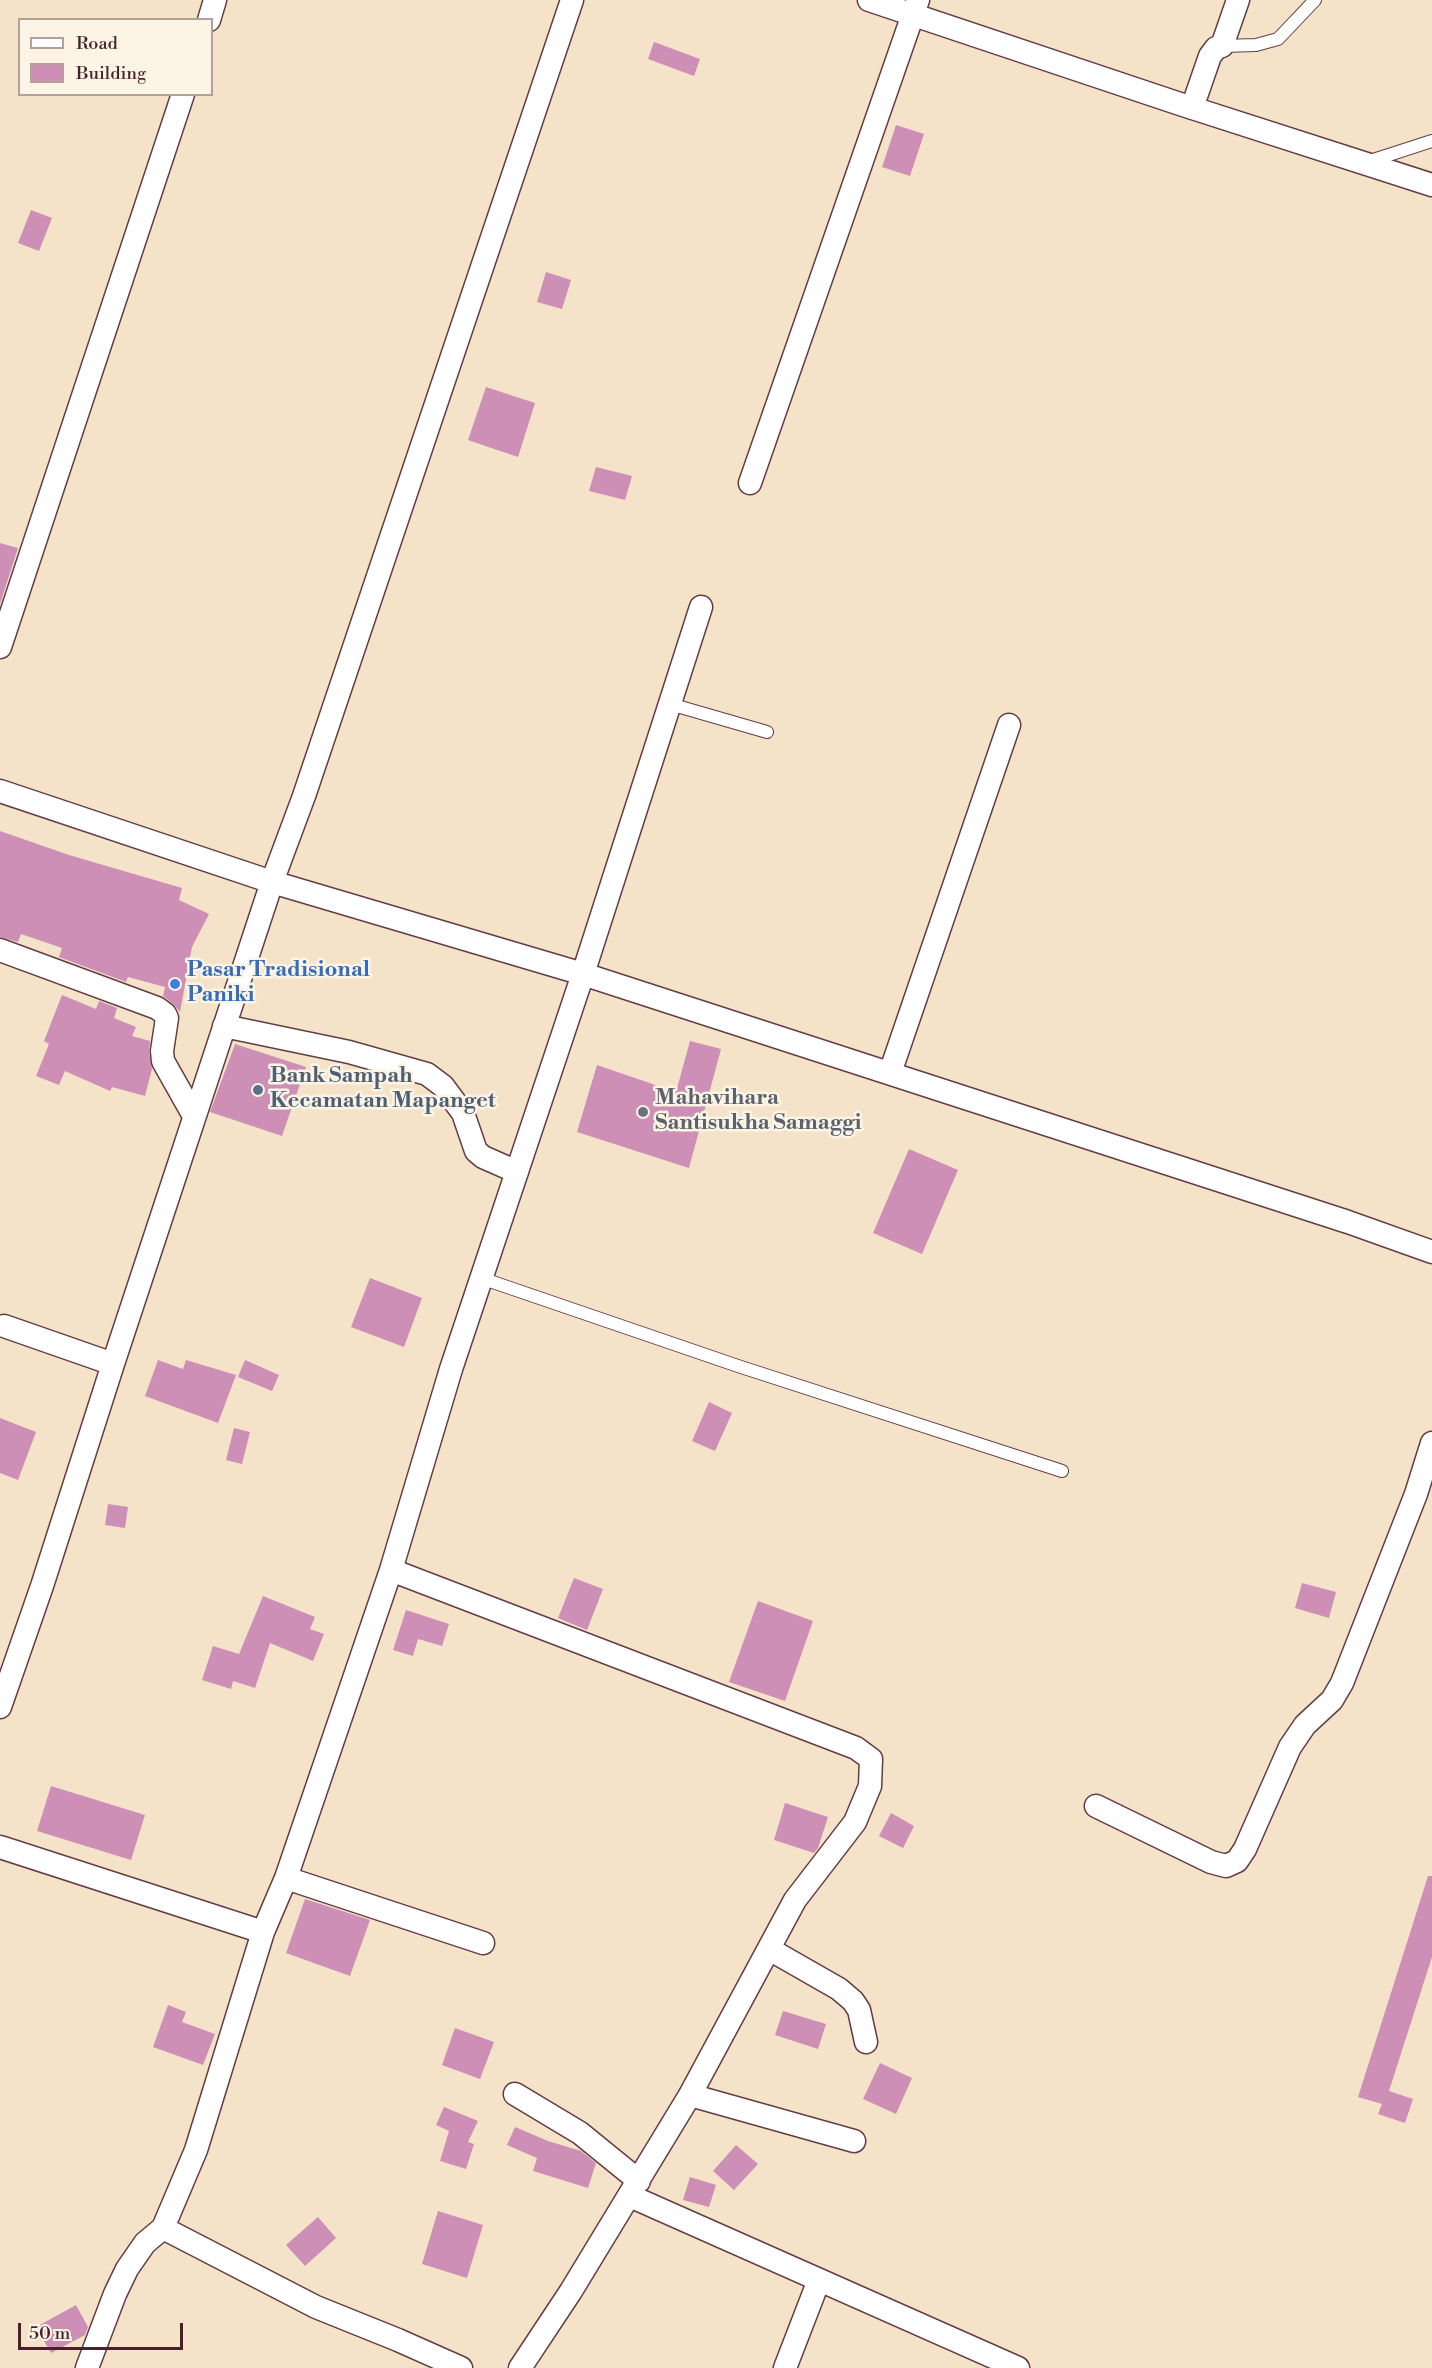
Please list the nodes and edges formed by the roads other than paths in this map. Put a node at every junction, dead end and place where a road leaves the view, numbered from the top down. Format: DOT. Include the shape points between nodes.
graph roads {
  1 [pos="215,0"];
  2 [pos="572,0"];
  3 [pos="869,0"];
  4 [pos="1238,0"];
  5 [pos="1315,0"];
  6 [pos="916,7"];
  7 [pos="209,18"];
  8 [pos="1222,46"];
  9 [pos="182,96"];
  10 [pos="1192,108"];
  11 [pos="1432,141"];
  12 [pos="1366,162"];
  13 [pos="1432,185"];
  14 [pos="750,483"];
  15 [pos="702,607"];
  16 [pos="0,647"];
  17 [pos="670,704"];
  18 [pos="1009,725"];
  19 [pos="767,732"];
  20 [pos="0,791"];
  21 [pos="272,882"];
  22 [pos="0,950"];
  23 [pos="583,974"];
  24 [pos="224,1026"];
  25 [pos="890,1073"];
  26 [pos="194,1116"];
  27 [pos="517,1172"];
  28 [pos="1432,1252"];
  29 [pos="481,1278"];
  30 [pos="4,1326"];
  31 [pos="113,1364"];
  32 [pos="1432,1443"];
  33 [pos="1062,1472"];
  34 [pos="391,1570"];
  35 [pos="0,1707"];
  36 [pos="1096,1806"];
  37 [pos="0,1847"];
  38 [pos="286,1878"];
  39 [pos="263,1932"];
  40 [pos="483,1943"];
  41 [pos="769,1949"];
  42 [pos="866,2042"];
  43 [pos="515,2094"];
  44 [pos="690,2095"];
  45 [pos="854,2141"];
  46 [pos="634,2189"];
  47 [pos="163,2228"];
  48 [pos="819,2280"];
  49 [pos="87,2368"];
  50 [pos="461,2368"];
  51 [pos="520,2368"];
  52 [pos="785,2368"];
  53 [pos="1018,2368"];
  1 -- 7 [label="street"];
  2 -- 21 [label="street"];
  3 -- 6 [label="street"];
  4 -- 8 [label="street"];
  5 -- 8 [label="lane" via="1278,39 1256,45"];
  6 -- 10 [label="street"];
  6 -- 14 [label="street"];
  8 -- 10 [label="street" via="1210,56"];
  9 -- 16 [label="street"];
  10 -- 12 [label="street"];
  11 -- 12 [label="lane"];
  12 -- 13 [label="street"];
  15 -- 17 [label="street"];
  17 -- 19 [label="lane"];
  17 -- 23 [label="street"];
  18 -- 25 [label="street"];
  20 -- 21 [label="street"];
  21 -- 23 [label="street"];
  21 -- 24 [label="street"];
  22 -- 26 [label="street" via="158,1008 165,1014 167,1027 163,1061"];
  23 -- 25 [label="street"];
  23 -- 27 [label="street"];
  24 -- 26 [label="street"];
  24 -- 27 [label="street" via="349,1052 427,1074 443,1086 463,1113 476,1151"];
  25 -- 28 [label="street"];
  26 -- 31 [label="street"];
  27 -- 29 [label="street"];
  29 -- 33 [label="lane"];
  29 -- 34 [label="street"];
  30 -- 31 [label="street"];
  31 -- 35 [label="street"];
  32 -- 36 [label="street" via="1342,1683 1290,1747 1237,1861 1226,1866 1211,1862"];
  34 -- 38 [label="street"];
  34 -- 41 [label="street" via="856,1748 870,1759 870,1786 855,1822 795,1900"];
  37 -- 39 [label="street"];
  38 -- 39 [label="street"];
  38 -- 40 [label="street"];
  39 -- 47 [label="street" via="196,2150"];
  41 -- 42 [label="street" via="853,2001"];
  41 -- 44 [label="street"];
  43 -- 46 [label="street" via="580,2133"];
  44 -- 45 [label="street"];
  44 -- 46 [label="street"];
  46 -- 48 [label="street"];
  46 -- 51 [label="street"];
  47 -- 49 [label="street" via="146,2243 128,2270"];
  47 -- 50 [label="street" via="316,2307"];
  48 -- 52 [label="street"];
  48 -- 53 [label="street"];
}
